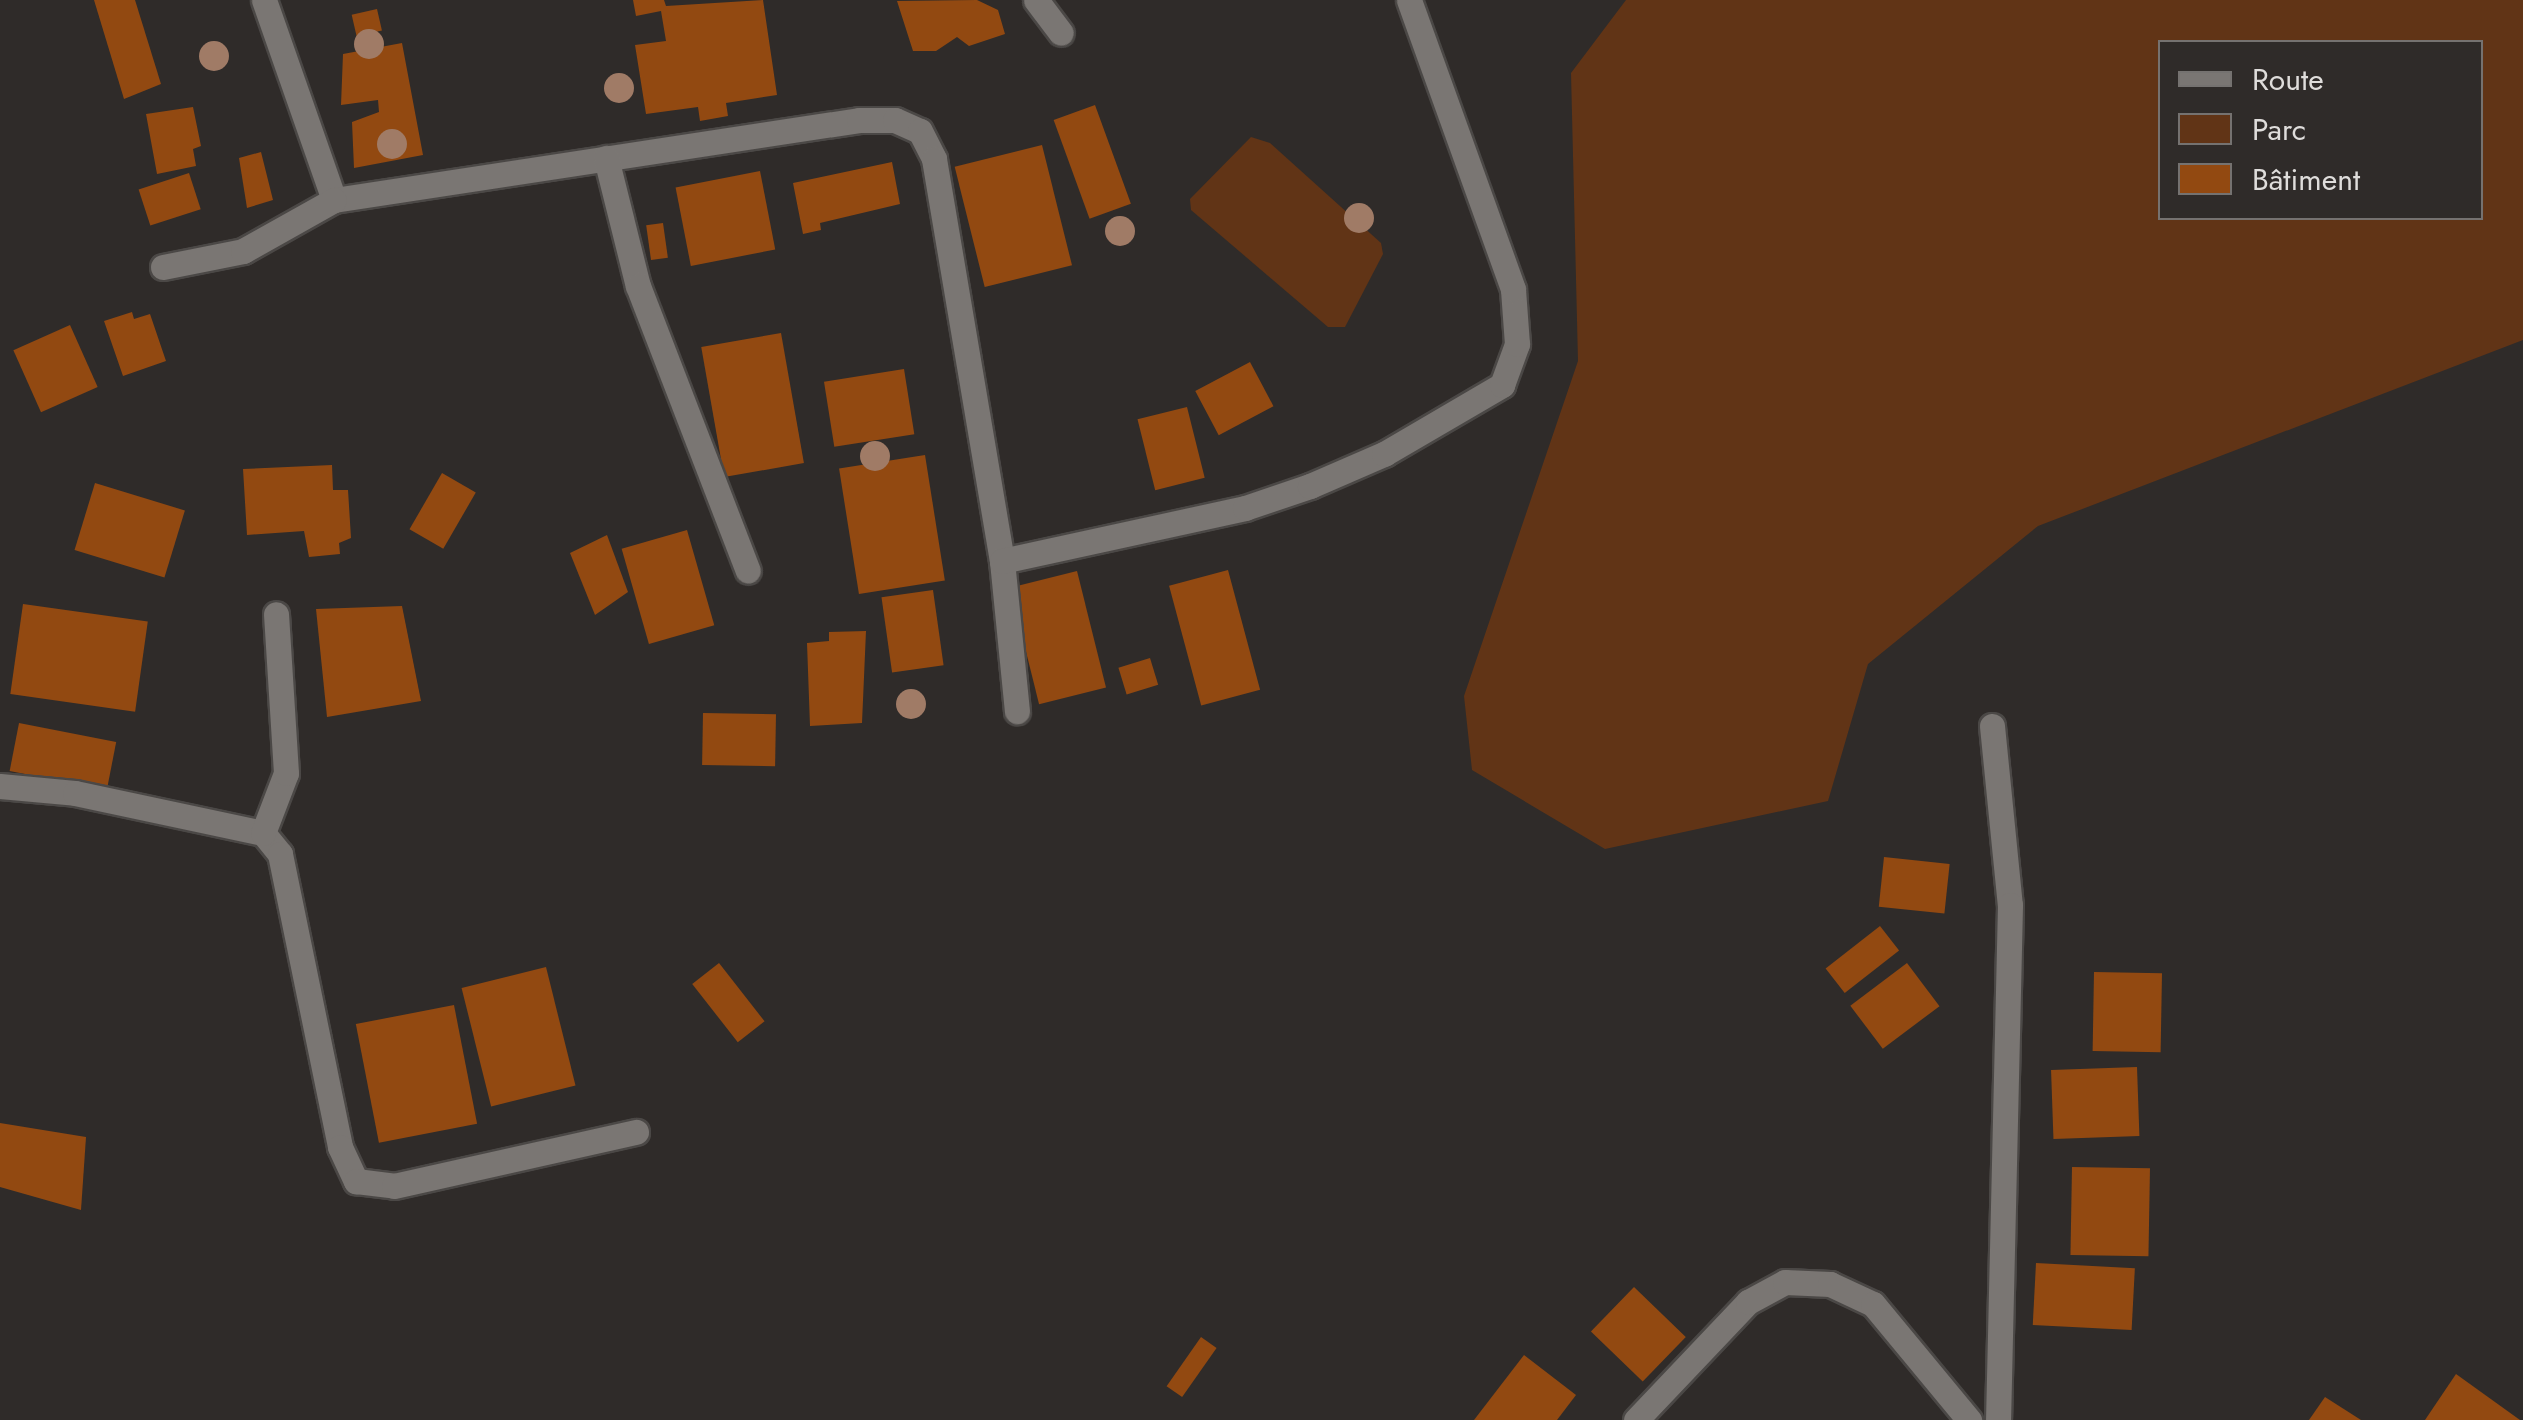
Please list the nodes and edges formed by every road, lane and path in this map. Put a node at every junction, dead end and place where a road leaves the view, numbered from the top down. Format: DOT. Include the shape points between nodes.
graph roads {
  1 [pos="264,0"];
  2 [pos="1036,0"];
  3 [pos="1408,0"];
  4 [pos="1061,33"];
  5 [pos="606,158"];
  6 [pos="334,200"];
  7 [pos="163,267"];
  8 [pos="1002,561"];
  9 [pos="748,570"];
  10 [pos="276,614"];
  11 [pos="1016,711"];
  12 [pos="1992,726"];
  13 [pos="0,786"];
  14 [pos="262,832"];
  15 [pos="636,1132"];
  16 [pos="1636,1420"];
  17 [pos="1969,1420"];
  18 [pos="1998,1420"];
  1 -- 6 [label="street"];
  2 -- 4 [label="street"];
  3 -- 8 [label="street" via="1512,290 1518,344 1502,385 1384,454 1310,486 1245,508"];
  5 -- 6 [label="street"];
  5 -- 8 [label="street" via="859,120 895,120 920,131 934,159"];
  5 -- 9 [label="street" via="638,286"];
  6 -- 7 [label="street" via="243,250"];
  8 -- 11 [label="street"];
  10 -- 14 [label="street" via="286,773"];
  12 -- 18 [label="street" via="2010,905"];
  13 -- 14 [label="street" via="75,793"];
  14 -- 15 [label="street" via="280,854 340,1147 356,1182 394,1186"];
  16 -- 17 [label="street" via="1748,1302 1785,1282 1830,1284 1873,1304"];
}
